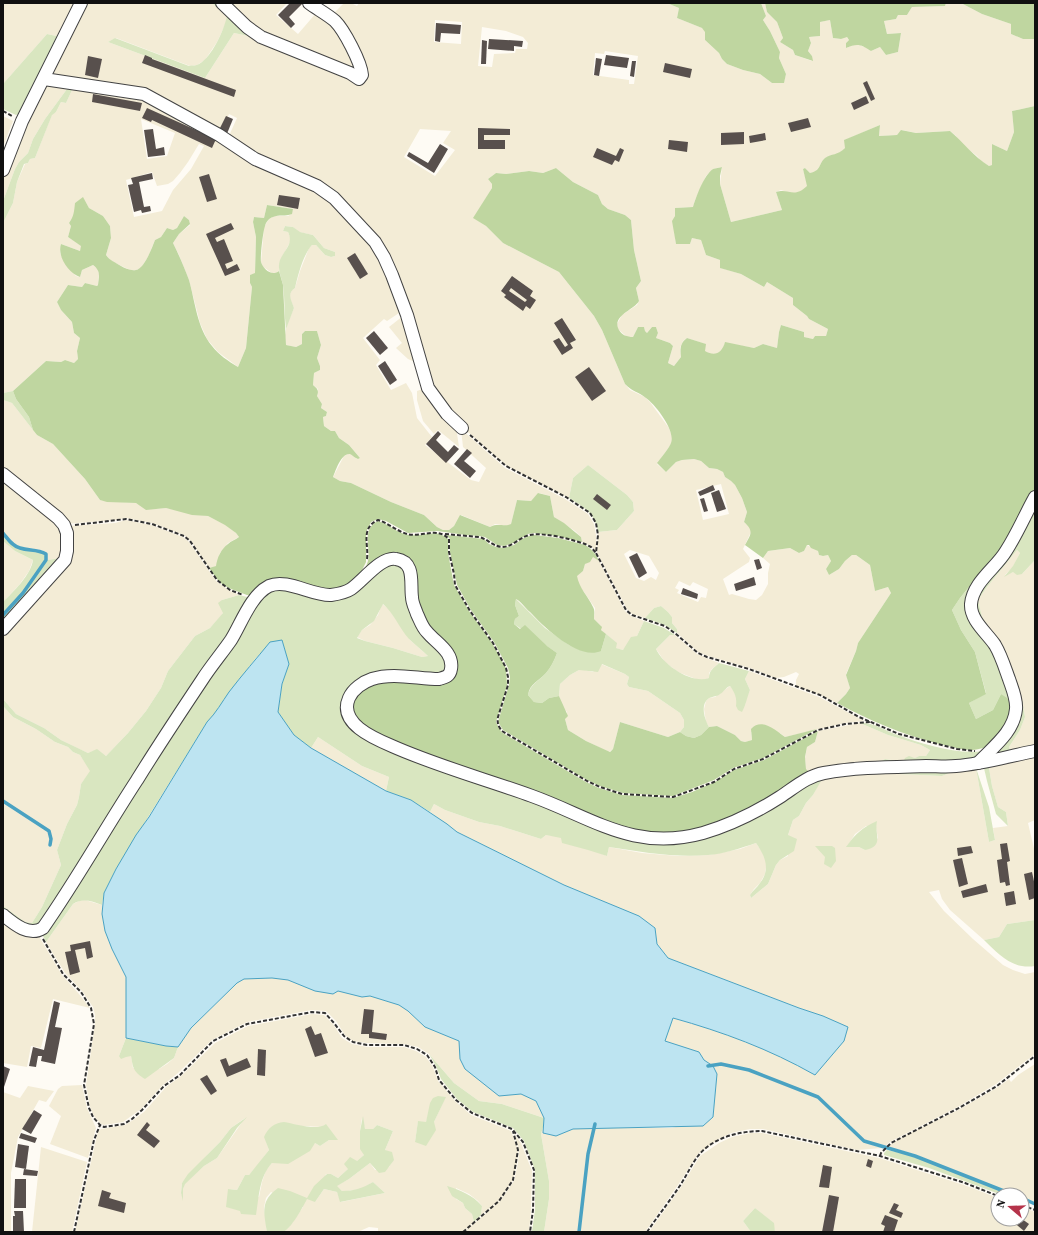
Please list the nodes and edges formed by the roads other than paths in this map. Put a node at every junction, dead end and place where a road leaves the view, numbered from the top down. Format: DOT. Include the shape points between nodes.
graph roads {
  1 [pos="81,3"];
  2 [pos="222,3"];
  3 [pos="309,3"];
  4 [pos="44,78"];
  5 [pos="3,170"];
  6 [pos="462,428"];
  7 [pos="3,474"];
  8 [pos="1035,497"];
  9 [pos="3,629"];
  10 [pos="1035,751"];
  11 [pos="977,764"];
  12 [pos="3,915"];
  1 -- 4 [label="street"];
  2 -- 3 [label="street" via="261,37 359,79 362,75 356,53 336,22"];
  4 -- 5 [label="street" via="22,121"];
  4 -- 6 [label="street" via="144,94 219,135 255,159 317,186 334,198 375,242 384,258 407,315 428,388 447,414"];
  7 -- 9 [label="street" via="52,512 68,533 65,560"];
  8 -- 11 [label="street" via="1007,550 979,585 972,598 972,611 998,652 1016,708 1004,737"];
  10 -- 11 [label="street"];
  11 -- 12 [label="street" via="855,769 821,773 806,779 731,824 685,836 661,838 630,835 602,826 534,797 391,746 365,733 353,722 348,711 348,700 365,682 386,676 439,679 446,678 451,671 452,664 447,651 422,626 413,604 411,572 394,558 382,562 360,583 343,593 328,595 280,584 268,586 244,616 231,640 137,779 43,928 34,932"];
}
